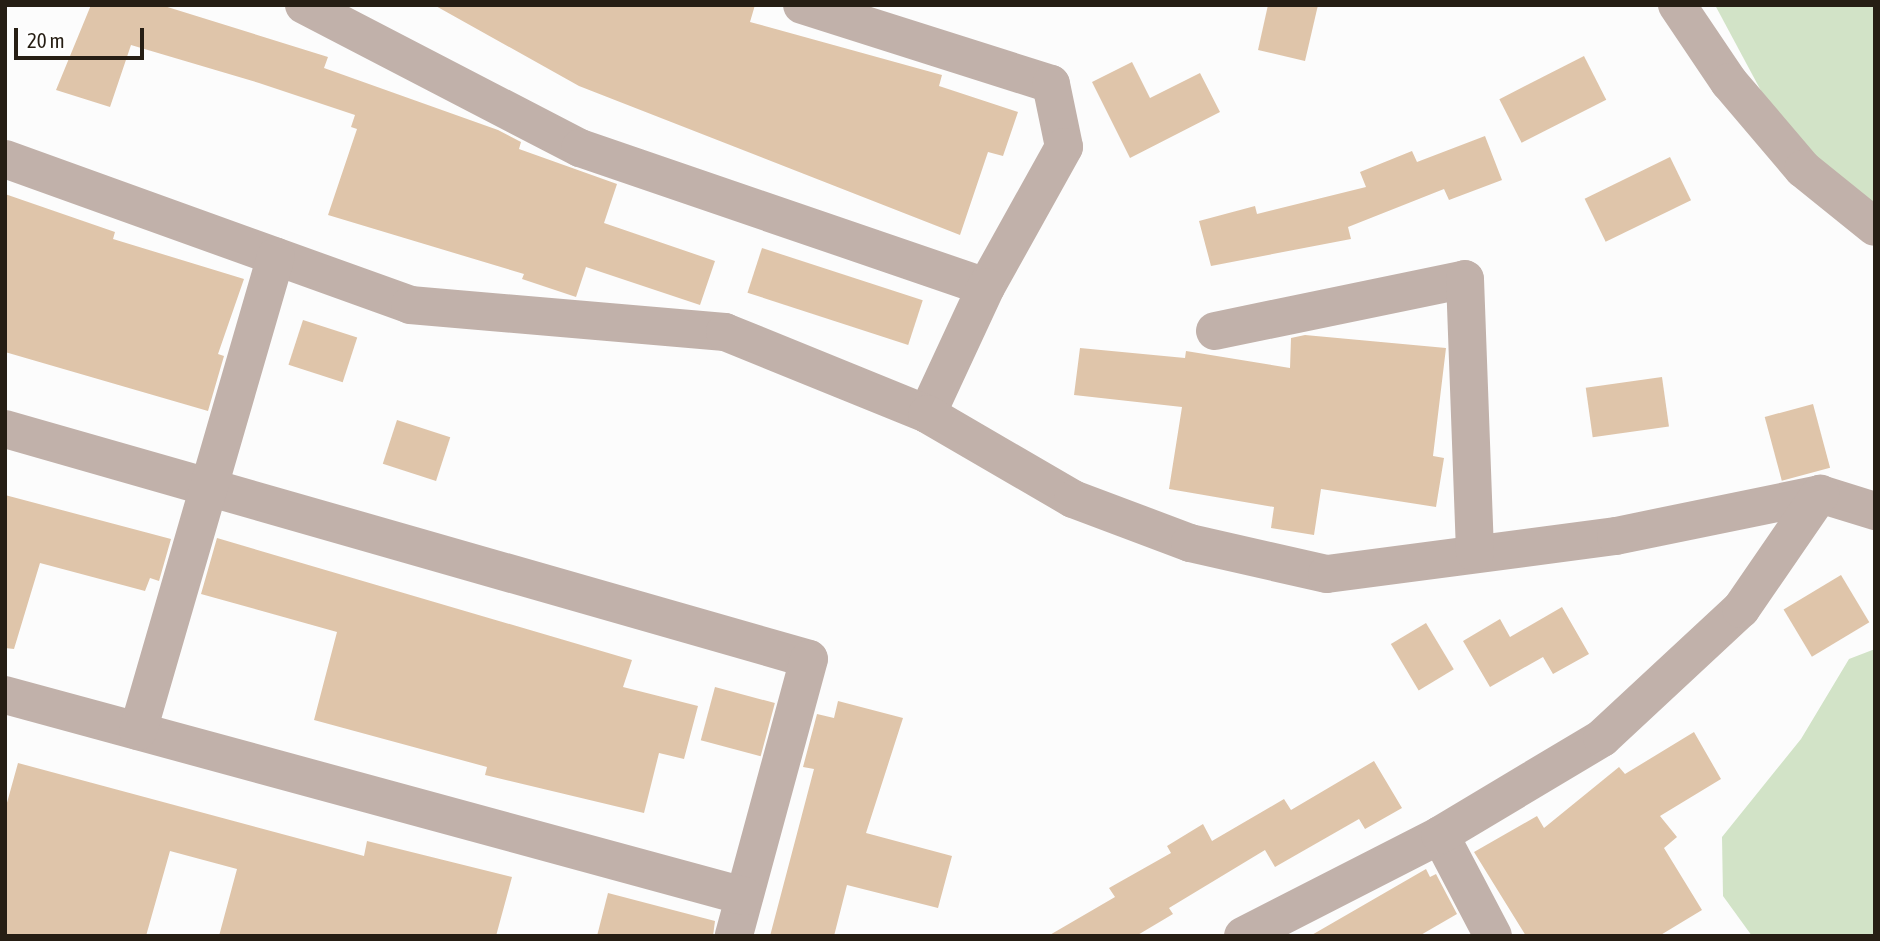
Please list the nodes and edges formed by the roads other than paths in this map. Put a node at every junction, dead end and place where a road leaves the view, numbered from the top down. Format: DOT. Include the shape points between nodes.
graph roads {
  1 [pos="304,5"];
  2 [pos="802,5"];
  3 [pos="1677,5"];
  4 [pos="5,159"];
  5 [pos="1875,227"];
  6 [pos="276,257"];
  7 [pos="986,287"];
  8 [pos="1215,331"];
  9 [pos="926,414"];
  10 [pos="5,429"];
  11 [pos="209,488"];
  12 [pos="1820,494"];
  13 [pos="1875,511"];
  14 [pos="1475,553"];
  15 [pos="5,695"];
  16 [pos="138,731"];
  17 [pos="1440,835"];
  18 [pos="744,895"];
  19 [pos="1250,934"];
  20 [pos="734,936"];
  21 [pos="1493,936"];
  1 -- 7 [label="street" via="580,148"];
  2 -- 7 [label="street" via="1051,85 1064,147"];
  3 -- 5 [label="street" via="1729,82 1803,169"];
  4 -- 6 [label="street"];
  6 -- 9 [label="street" via="410,305 725,331"];
  6 -- 11 [label="street"];
  7 -- 9 [label="street"];
  8 -- 14 [label="street" via="1465,279"];
  9 -- 14 [label="street" via="1073,499 1190,543 1327,574"];
  10 -- 11 [label="street"];
  11 -- 16 [label="street"];
  11 -- 18 [label="street" via="809,659"];
  12 -- 13 [label="street"];
  12 -- 14 [label="street" via="1616,536"];
  12 -- 17 [label="street" via="1741,609 1602,738"];
  15 -- 16 [label="street"];
  16 -- 18 [label="street"];
  17 -- 19 [label="street"];
  17 -- 21 [label="street"];
  18 -- 20 [label="street"];
}
